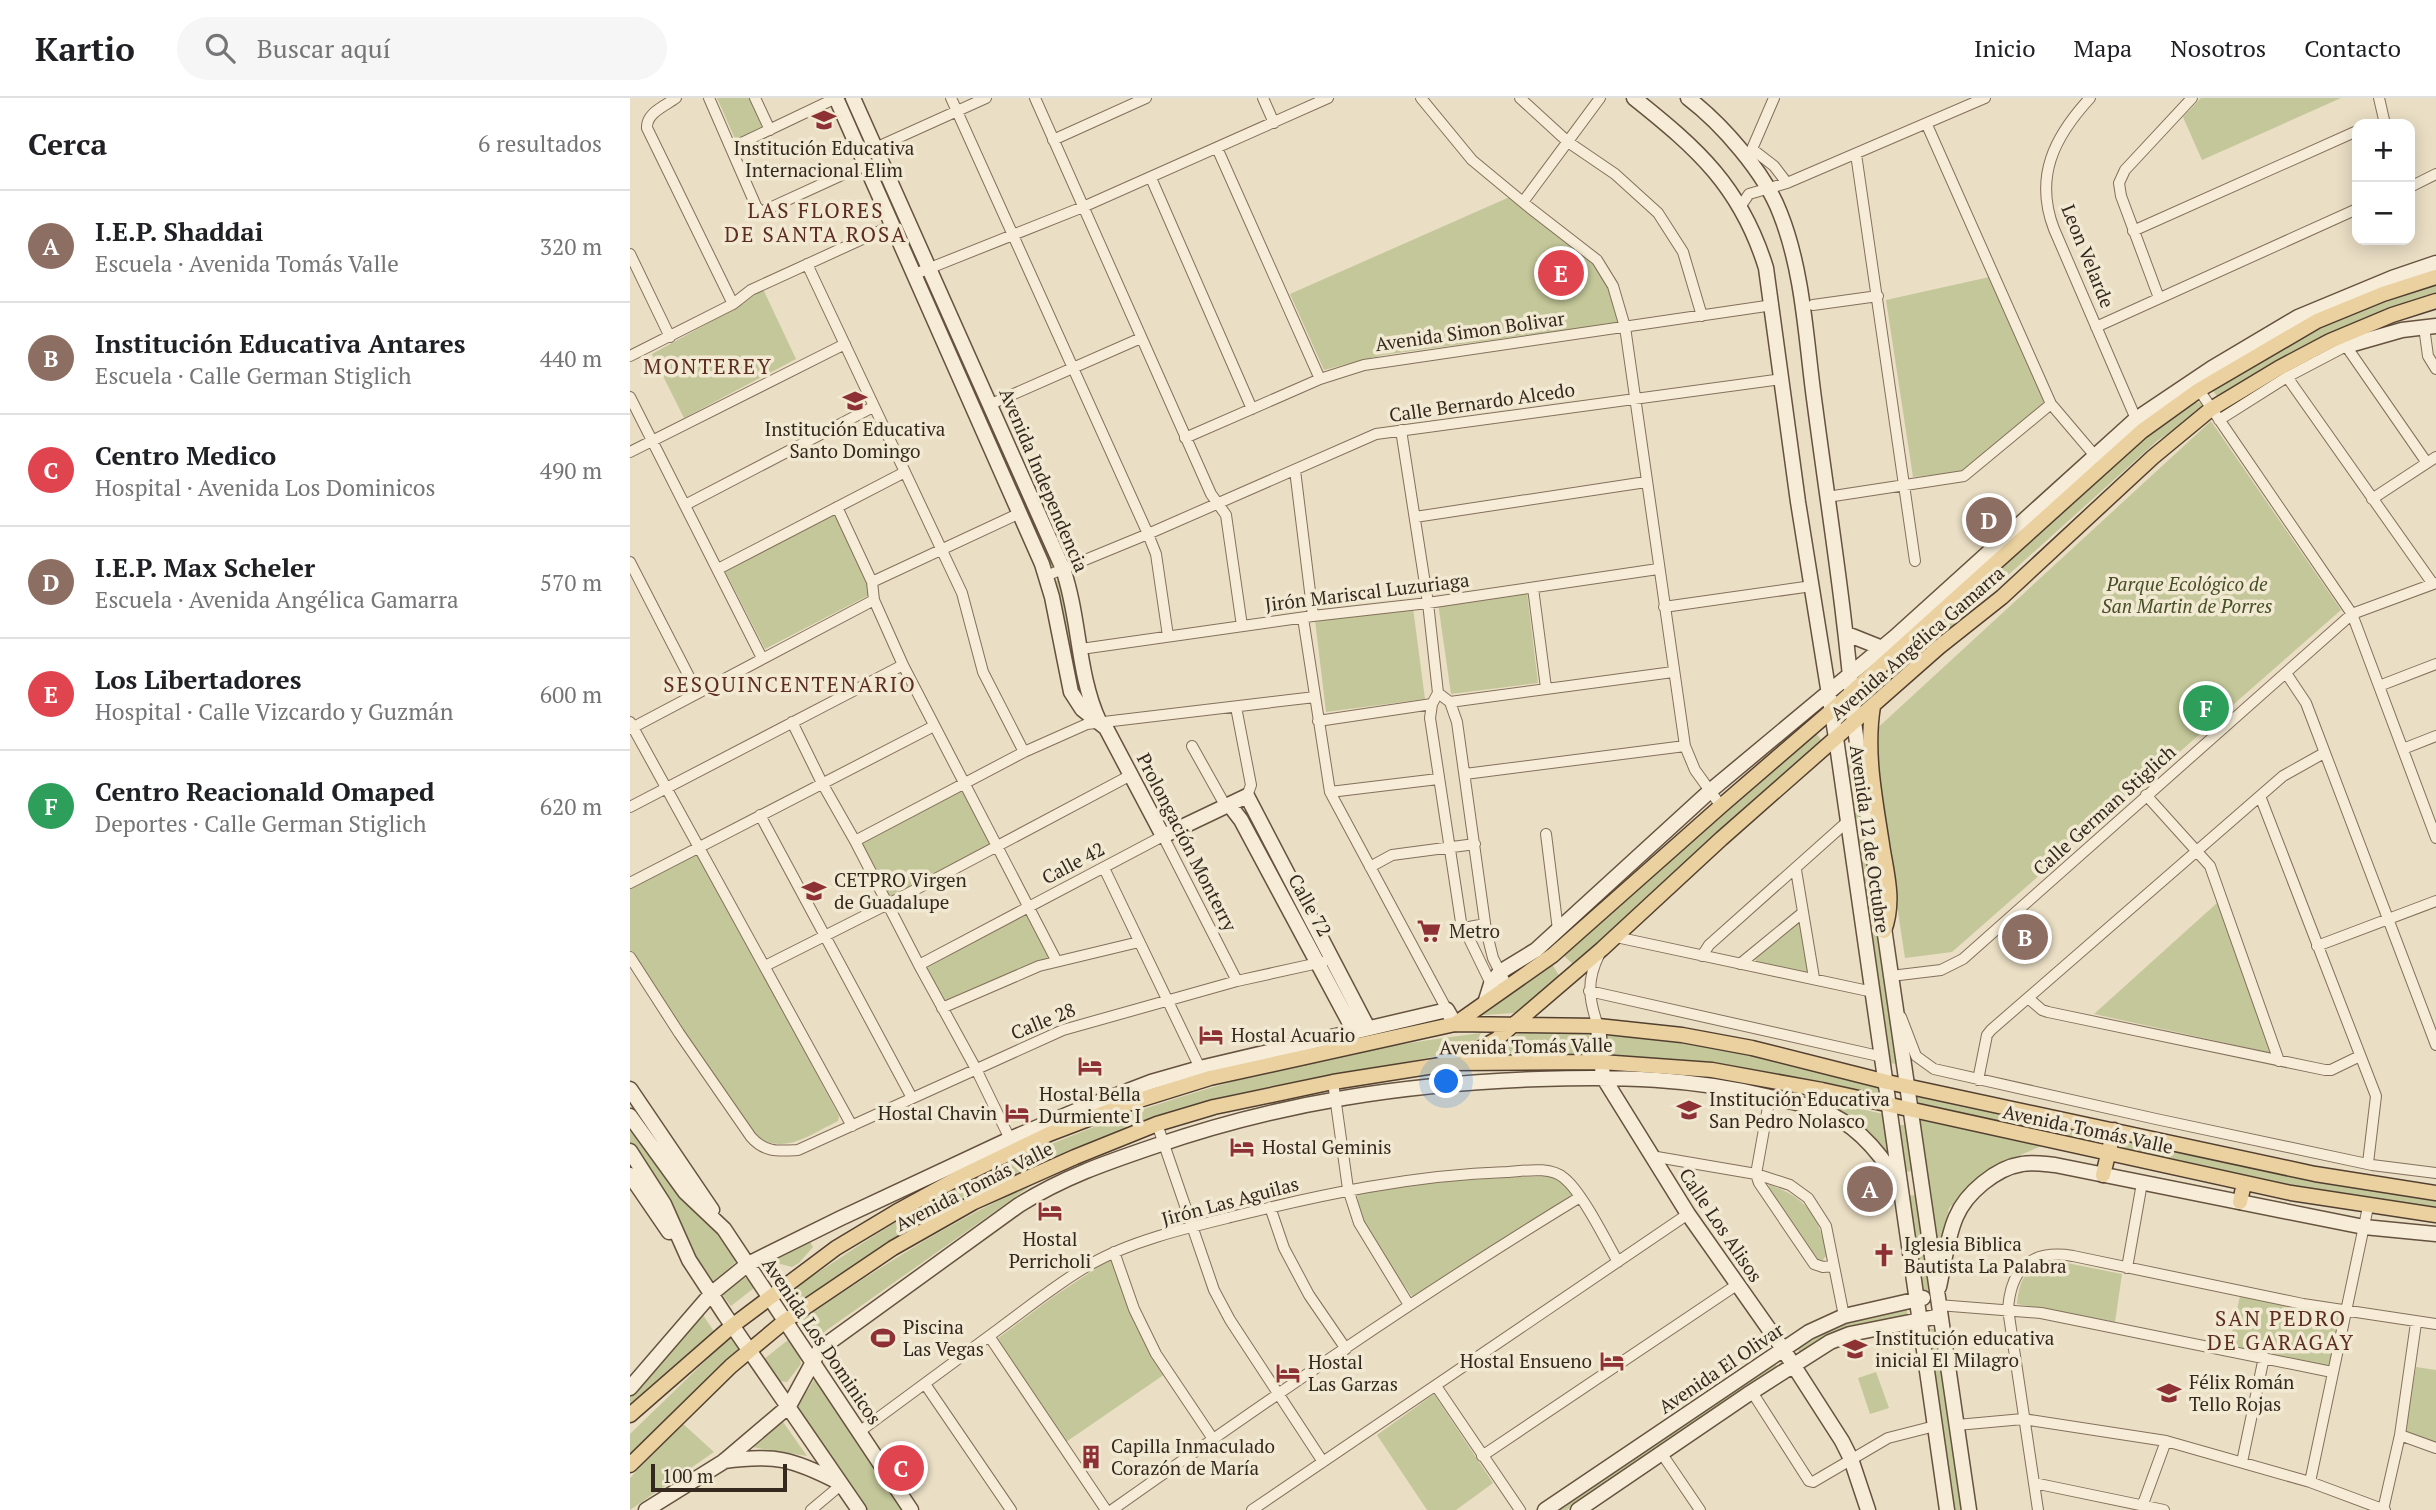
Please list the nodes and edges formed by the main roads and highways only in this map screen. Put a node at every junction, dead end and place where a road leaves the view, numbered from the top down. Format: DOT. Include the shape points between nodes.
graph roads {
  1 [pos="836,98"];
  2 [pos="853,98"];
  3 [pos="1634,98"];
  4 [pos="1688,98"];
  5 [pos="2436,263"];
  6 [pos="2436,277"];
  7 [pos="2436,300"];
  8 [pos="2430,326"];
  9 [pos="2354,330"];
  10 [pos="2330,341"];
  11 [pos="2350,352"];
  12 [pos="2139,425"];
  13 [pos="1847,634"];
  14 [pos="1882,648"];
  15 [pos="1850,674"];
  16 [pos="1829,691"];
  17 [pos="1852,693"];
  18 [pos="1873,706"];
  19 [pos="1831,711"];
  20 [pos="1099,722"];
  21 [pos="1854,722"];
  22 [pos="1836,738"];
  23 [pos="1225,805"];
  24 [pos="1256,813"];
  25 [pos="1241,820"];
  26 [pos="1164,836"];
  27 [pos="1884,931"];
  28 [pos="1541,955"];
  29 [pos="1326,961"];
  30 [pos="1455,1024"];
  31 [pos="1514,1024"];
  32 [pos="1598,1026"];
  33 [pos="1361,1029"];
  34 [pos="1453,1063"];
  35 [pos="1602,1069"];
  36 [pos="1886,1082"];
  37 [pos="1907,1086"];
  38 [pos="630,1089"];
  39 [pos="1890,1106"];
  40 [pos="1910,1110"];
  41 [pos="630,1116"];
  42 [pos="2113,1130"];
  43 [pos="630,1151"];
  44 [pos="2108,1153"];
  45 [pos="630,1175"];
  46 [pos="2103,1175"];
  47 [pos="2244,1183"];
  48 [pos="1920,1184"];
  49 [pos="1900,1186"];
  50 [pos="2436,1194"];
  51 [pos="2239,1202"];
  52 [pos="2436,1216"];
  53 [pos="724,1229"];
  54 [pos="2436,1234"];
  55 [pos="689,1260"];
  56 [pos="747,1264"];
  57 [pos="711,1294"];
  58 [pos="770,1298"];
  59 [pos="1916,1300"];
  60 [pos="1939,1306"];
  61 [pos="1920,1320"];
  62 [pos="785,1321"];
  63 [pos="732,1326"];
  64 [pos="1783,1349"];
  65 [pos="749,1350"];
  66 [pos="813,1363"];
  67 [pos="1793,1365"];
  68 [pos="630,1388"];
  69 [pos="789,1406"];
  70 [pos="630,1415"];
  71 [pos="723,1462"];
  72 [pos="630,1465"];
  73 [pos="842,1484"];
  74 [pos="646,1510"];
  75 [pos="859,1510"];
  76 [pos="911,1510"];
  77 [pos="1545,1510"];
  78 [pos="1578,1510"];
  79 [pos="1868,1510"];
  80 [pos="1947,1510"];
  81 [pos="1969,1510"];
  1 -- 20 [label="main road, Avenida Independencia" via="1046,576 1070,692"];
  2 -- 20 [label="main road, Avenida Independencia" via="1063,569"];
  3 -- 16 [label="main road, Avenida 12 de Octubre" via="1688,141 1723,180 1757,237 1773,305 1797,502"];
  4 -- 13 [label="main road, Avenida 12 de Octubre" via="1727,133 1780,212 1797,276"];
  5 -- 12 [label="main road, Avenida Angélica Gamarra" via="2298,317 2223,361"];
  6 -- 12 [label="main road, Avenida Angélica Gamarra" via="2317,321"];
  7 -- 9 [label="main road, Avenida Angélica Gamarra"];
  8 -- 11 [label="main road, Avenida Angélica Gamarra" via="2387,333"];
  9 -- 10 [label="main road, Avenida Angélica Gamarra"];
  9 -- 11 [label="main road"];
  10 -- 11 [label="main road"];
  10 -- 18 [label="main road, Avenida Angélica Gamarra" via="2279,368 2153,457 2002,597"];
  12 -- 14 [label="main road, Avenida Angélica Gamarra" via="2096,457"];
  12 -- 17 [label="main road, Avenida Angélica Gamarra"];
  13 -- 14 [label="main road"];
  13 -- 15 [label="main road, Avenida 12 de Octubre"];
  14 -- 15 [label="main road, Avenida Angélica Gamarra"];
  15 -- 16 [label="main road, Avenida Angélica Gamarra"];
  15 -- 17 [label="main road, Avenida 12 de Octubre"];
  16 -- 19 [label="main road, Avenida 12 de Octubre"];
  16 -- 28 [label="main road, Avenida Angélica Gamarra" via="1710,791 1558,930"];
  17 -- 19 [label="main road, Avenida Angélica Gamarra"];
  17 -- 21 [label="main road, Avenida 12 de Octubre"];
  18 -- 21 [label="main road, Avenida Angélica Gamarra"];
  18 -- 27 [label="main road" via="1869,729 1872,774 1891,905"];
  19 -- 22 [label="main road, Avenida 12 de Octubre"];
  19 -- 28 [label="main road, Avenida Angélica Gamarra"];
  20 -- 26 [label="main road, Prolongación Monterry"];
  21 -- 22 [label="main road, Avenida Angélica Gamarra"];
  21 -- 27 [label="main road, Avenida 12 de Octubre"];
  22 -- 31 [label="main road, Avenida Angélica Gamarra"];
  22 -- 36 [label="main road, Avenida 12 de Octubre"];
  23 -- 24 [label="main road, Calle 42" via="1247,796"];
  23 -- 25 [label="main road, Calle 72"];
  23 -- 26 [label="main road, Calle 42"];
  24 -- 25 [label="main road"];
  24 -- 29 [label="main road"];
  25 -- 29 [label="main road, Calle 72"];
  27 -- 37 [label="main road, Avenida 12 de Octubre"];
  28 -- 30 [label="main road, Avenida Angélica Gamarra"];
  29 -- 33 [label="main road"];
  30 -- 31 [label="main road, Avenida Tomás Valle"];
  30 -- 33 [label="main road, Avenida Tomás Valle" via="1447,1010"];
  30 -- 58 [label="main road, Avenida Tomás Valle" via="1210,1079 1049,1134 896,1212 836,1248"];
  31 -- 32 [label="main road, Avenida Tomás Valle"];
  31 -- 34 [label="main road, Avenida Angélica Gamarra"];
  32 -- 35 [label="main road, Calle Los Alisos"];
  32 -- 36 [label="main road, Avenida Tomás Valle" via="1723,1042"];
  33 -- 56 [label="main road, Avenida Tomás Valle" via="1151,1082 1010,1139"];
  34 -- 35 [label="main road, Avenida Tomás Valle"];
  34 -- 62 [label="main road, Avenida Tomás Valle" via="1333,1082 1157,1124 974,1202 893,1248"];
  35 -- 39 [label="main road, Avenida Tomás Valle" via="1712,1070"];
  35 -- 49 [label="main road, Avenida Tomás Valle" via="1770,1096 1822,1111 1851,1127 1884,1159"];
  35 -- 64 [label="main road, Calle Los Alisos" via="1688,1214"];
  35 -- 66 [label="main road, Avenida Tomás Valle" via="1397,1088 1335,1099 1207,1128 1092,1168 1030,1198 820,1349"];
  36 -- 37 [label="main road, Avenida Tomás Valle"];
  36 -- 39 [label="main road, Avenida 12 de Octubre"];
  37 -- 40 [label="main road, Avenida 12 de Octubre"];
  37 -- 42 [label="main road, Avenida Tomás Valle"];
  38 -- 53 [label="main road, Avenida Los Dominicos"];
  39 -- 40 [label="main road, Avenida Tomás Valle"];
  39 -- 49 [label="main road, Avenida 12 de Octubre"];
  40 -- 44 [label="main road, Avenida Tomás Valle"];
  40 -- 48 [label="main road, Avenida 12 de Octubre"];
  41 -- 53 [label="main road, Avenida Los Dominicos" via="685,1192"];
  42 -- 44 [label="main road"];
  42 -- 50 [label="main road, Avenida Tomás Valle" via="2315,1174"];
  43 -- 55 [label="main road" via="664,1204"];
  44 -- 46 [label="main road"];
  44 -- 47 [label="main road, Avenida Tomás Valle"];
  45 -- 55 [label="main road"];
  46 -- 51 [label="main road"];
  46 -- 60 [label="main road" via="2031,1164 2006,1168 1991,1178 1956,1217"];
  47 -- 51 [label="main road"];
  47 -- 52 [label="main road, Avenida Tomás Valle"];
  48 -- 49 [label="main road"];
  48 -- 60 [label="main road, Avenida 12 de Octubre"];
  49 -- 59 [label="main road, Avenida 12 de Octubre"];
  51 -- 54 [label="main road" via="2364,1227"];
  53 -- 56 [label="main road, Avenida Los Dominicos"];
  55 -- 57 [label="main road"];
  56 -- 57 [label="main road, Avenida Tomás Valle"];
  56 -- 58 [label="main road, Avenida Los Dominicos"];
  57 -- 63 [label="main road"];
  57 -- 68 [label="main road, Avenida Tomás Valle"];
  58 -- 62 [label="main road, Avenida Los Dominicos"];
  58 -- 63 [label="main road, Avenida Tomás Valle"];
  59 -- 60 [label="main road, Avenida El Olivar"];
  59 -- 61 [label="main road, Avenida 12 de Octubre"];
  59 -- 64 [label="main road, Avenida El Olivar" via="1844,1316"];
  60 -- 61 [label="main road, Avenida El Olivar"];
  60 -- 81 [label="main road, Avenida 12 de Octubre"];
  61 -- 67 [label="main road, Avenida El Olivar" via="1850,1334"];
  61 -- 80 [label="main road, Avenida 12 de Octubre"];
  62 -- 65 [label="main road, Avenida Tomás Valle"];
  62 -- 66 [label="main road, Avenida Los Dominicos"];
  63 -- 65 [label="main road"];
  63 -- 70 [label="main road, Avenida Tomás Valle"];
  64 -- 67 [label="main road, Calle Los Alisos"];
  64 -- 77 [label="main road, Avenida El Olivar"];
  65 -- 69 [label="main road"];
  65 -- 72 [label="main road, Avenida Tomás Valle"];
  66 -- 69 [label="main road, Avenida Tomás Valle"];
  66 -- 76 [label="main road, Avenida Los Dominicos"];
  67 -- 78 [label="main road, Avenida El Olivar"];
  67 -- 79 [label="main road, Calle Los Alisos" via="1851,1459"];
  69 -- 71 [label="main road, Avenida Tomás Valle"];
  69 -- 73 [label="main road"];
  71 -- 73 [label="main road" via="777,1458 804,1464"];
  71 -- 74 [label="main road, Avenida Tomás Valle"];
  73 -- 75 [label="main road"];
}
